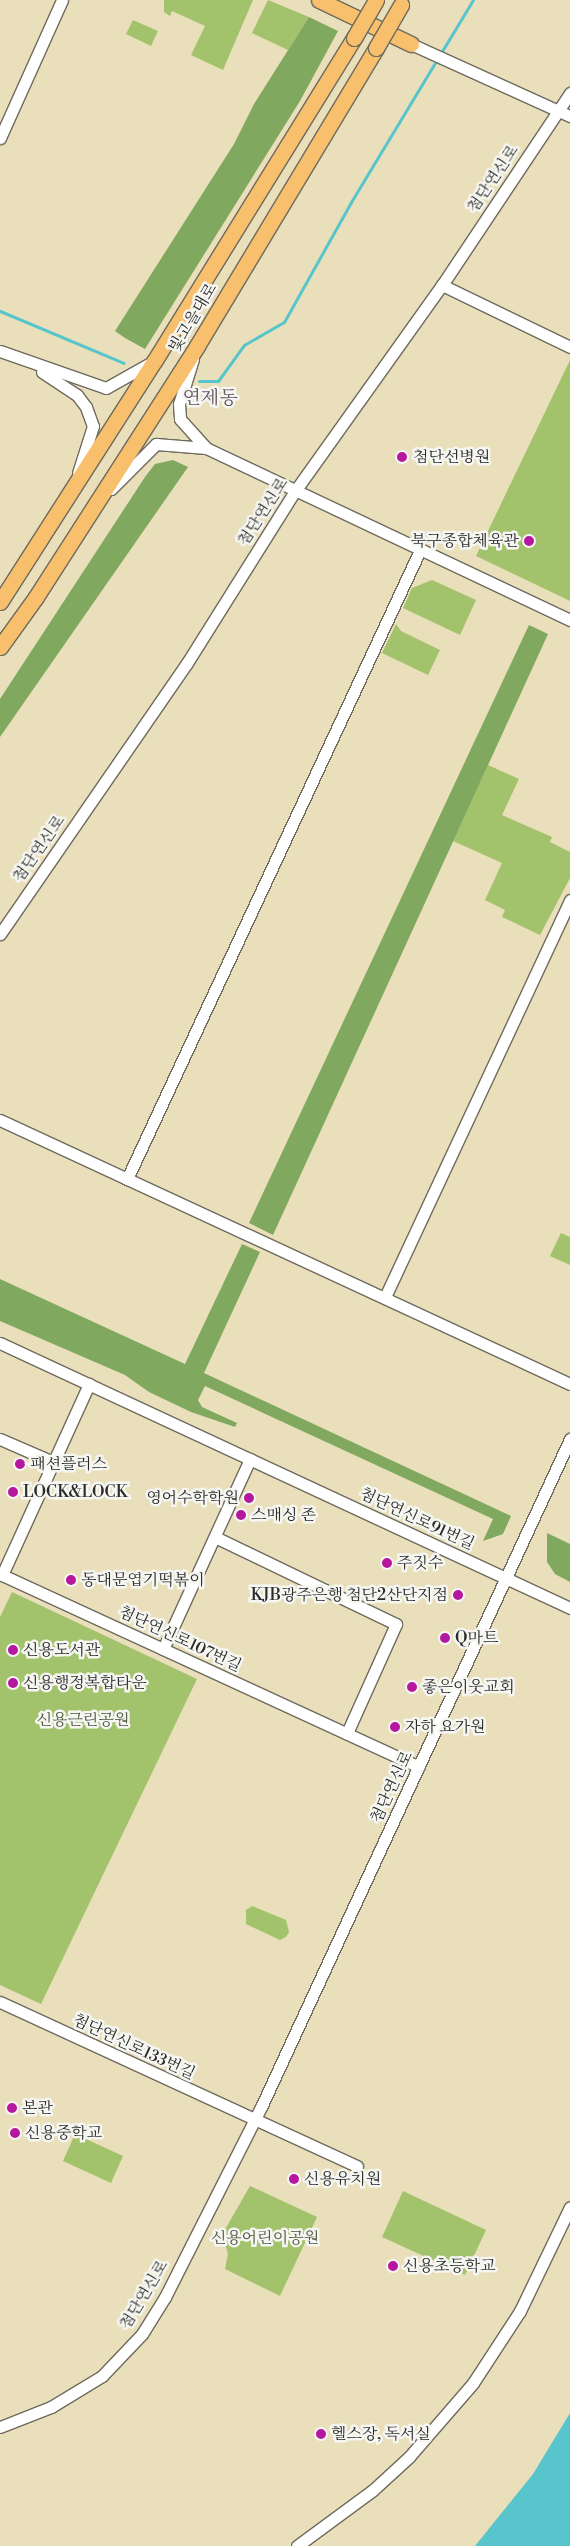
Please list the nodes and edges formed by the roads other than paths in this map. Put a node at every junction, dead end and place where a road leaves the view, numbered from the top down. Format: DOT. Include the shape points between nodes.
graph roads {
  1 [pos="62,0"];
  2 [pos="319,0"];
  3 [pos="376,0"];
  4 [pos="403,2"];
  5 [pos="411,44"];
  6 [pos="570,93"];
  7 [pos="558,110"];
  8 [pos="570,116"];
  9 [pos="0,138"];
  10 [pos="442,285"];
  11 [pos="197,346"];
  12 [pos="570,347"];
  13 [pos="0,351"];
  14 [pos="155,360"];
  15 [pos="28,363"];
  16 [pos="206,448"];
  17 [pos="73,489"];
  18 [pos="295,491"];
  19 [pos="97,503"];
  20 [pos="420,550"];
  21 [pos="36,597"];
  22 [pos="0,601"];
  23 [pos="570,620"];
  24 [pos="0,647"];
  25 [pos="0,654"];
  26 [pos="570,900"];
  27 [pos="0,934"];
  28 [pos="0,1120"];
  29 [pos="128,1180"];
  30 [pos="385,1297"];
  31 [pos="0,1343"];
  32 [pos="89,1384"];
  33 [pos="570,1384"];
  34 [pos="0,1439"];
  35 [pos="570,1439"];
  36 [pos="250,1460"];
  37 [pos="53,1462"];
  38 [pos="215,1537"];
  39 [pos="1,1574"];
  40 [pos="506,1579"];
  41 [pos="570,1608"];
  42 [pos="163,1649"];
  43 [pos="347,1733"];
  44 [pos="419,1767"];
  45 [pos="0,2002"];
  46 [pos="254,2120"];
  47 [pos="357,2166"];
  48 [pos="570,2207"];
  49 [pos="0,2427"];
  50 [pos="298,2546"];
  1 -- 9 [label="street"];
  2 -- 5 [label="main road"];
  3 -- 14 [label="main road, 빛고을대로, bridge"];
  4 -- 11 [label="main road, 빛고을대로, bridge"];
  5 -- 7 [label="street"];
  6 -- 7 [label="street, 첨단연신로"];
  7 -- 8 [label="street"];
  7 -- 10 [label="street, 첨단연신로"];
  10 -- 12 [label="street"];
  10 -- 18 [label="street, 첨단연신로"];
  11 -- 16 [label="street" via="179,404 180,419"];
  11 -- 19 [label="main road, 빛고을대로"];
  13 -- 15 [label="street"];
  14 -- 15 [label="street" via="106,388"];
  14 -- 17 [label="main road, 빛고을대로"];
  15 -- 17 [label="street" via="77,395 93,426"];
  16 -- 18 [label="street"];
  16 -- 19 [label="street" via="156,444"];
  17 -- 22 [label="main road, 빛고을대로"];
  18 -- 20 [label="street"];
  18 -- 27 [label="street, 첨단연신로" via="187,663"];
  19 -- 21 [label="main road, 빛고을대로"];
  20 -- 23 [label="street"];
  20 -- 29 [label="street"];
  21 -- 24 [label="main road, 빛고을대로"];
  21 -- 25 [label="main road"];
  26 -- 30 [label="street"];
  28 -- 29 [label="street"];
  29 -- 30 [label="street"];
  30 -- 33 [label="street"];
  31 -- 32 [label="street, 첨단연신로91번길"];
  32 -- 36 [label="street, 첨단연신로91번길"];
  32 -- 37 [label="street"];
  34 -- 37 [label="street"];
  35 -- 40 [label="street, 첨단연신로"];
  36 -- 38 [label="street"];
  36 -- 40 [label="street, 첨단연신로91번길"];
  37 -- 39 [label="street"];
  38 -- 42 [label="street"];
  38 -- 43 [label="street" via="396,1624"];
  39 -- 42 [label="street, 첨단연신로107번길"];
  40 -- 41 [label="street, 첨단연신로91번길"];
  40 -- 44 [label="street, 첨단연신로"];
  42 -- 43 [label="street, 첨단연신로107번길"];
  43 -- 44 [label="street, 첨단연신로107번길"];
  44 -- 46 [label="street, 첨단연신로"];
  45 -- 46 [label="street, 첨단연신로133번길"];
  46 -- 47 [label="street"];
  46 -- 49 [label="street, 첨단연신로" via="165,2297 142,2334 102,2376 85,2388 51,2407"];
  48 -- 50 [label="street" via="520,2311 463,2396 409,2457 373,2490"];
}
